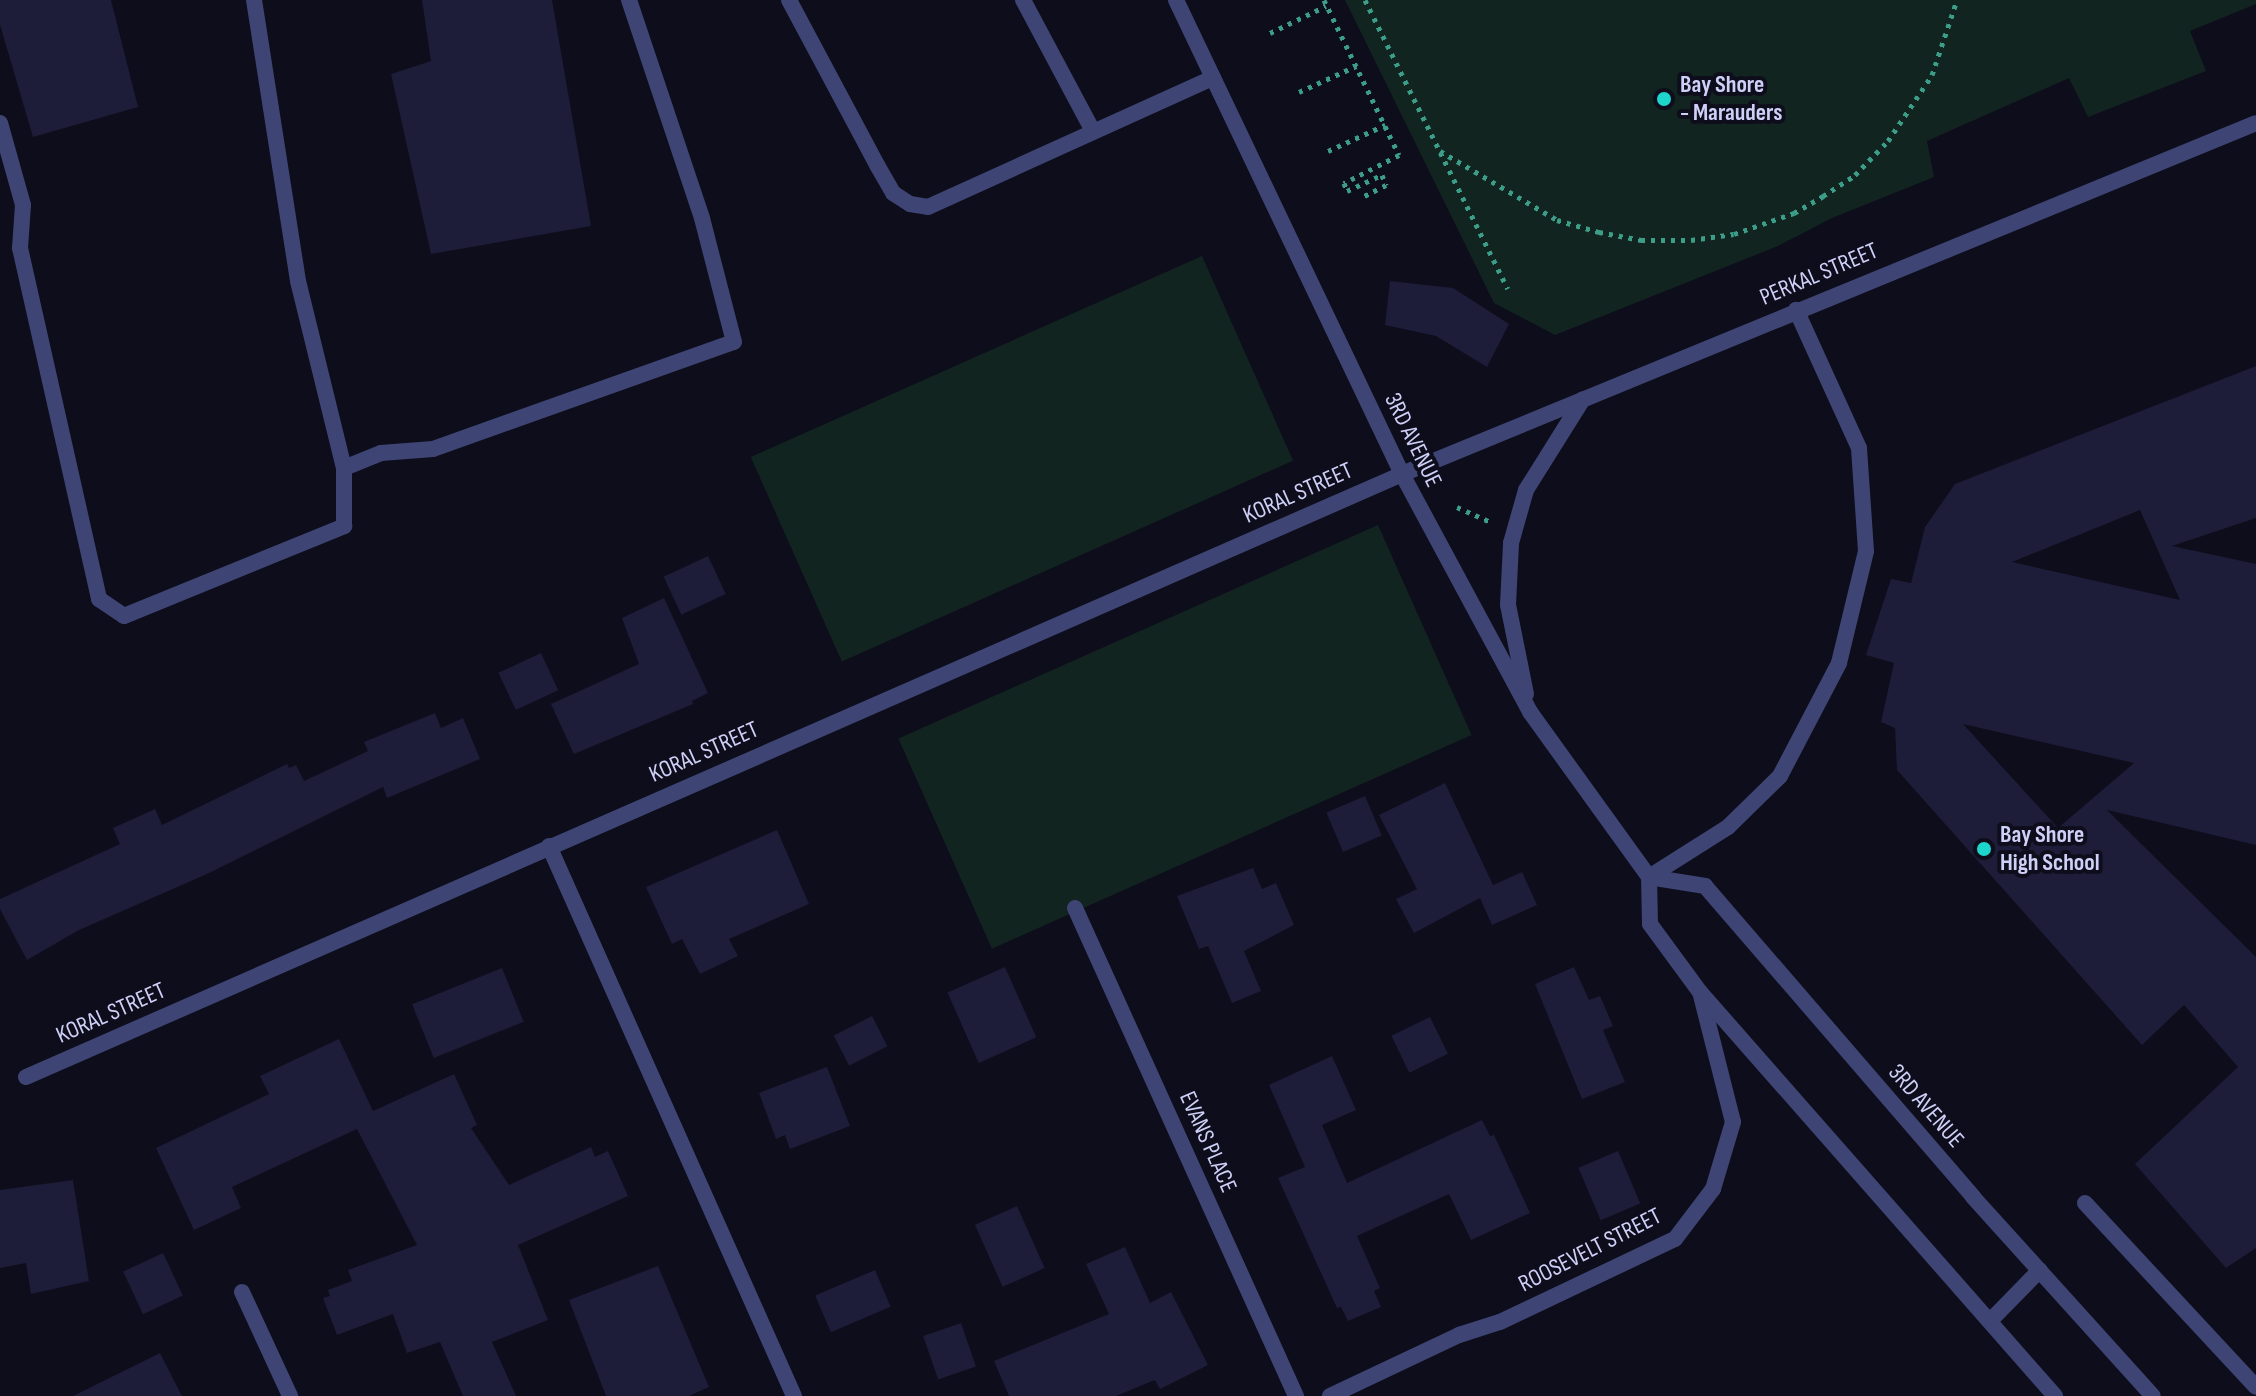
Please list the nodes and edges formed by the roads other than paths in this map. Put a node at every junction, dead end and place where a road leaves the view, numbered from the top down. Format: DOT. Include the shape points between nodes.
graph roads {
  1 [pos="254,0"];
  2 [pos="629,0"];
  3 [pos="789,0"];
  4 [pos="1023,0"];
  5 [pos="1176,0"];
  6 [pos="1213,78"];
  7 [pos="0,123"];
  8 [pos="2256,123"];
  9 [pos="1093,131"];
  10 [pos="1796,310"];
  11 [pos="1583,399"];
  12 [pos="344,468"];
  13 [pos="1402,474"];
  14 [pos="1530,712"];
  15 [pos="549,846"];
  16 [pos="1649,877"];
  17 [pos="1075,908"];
  18 [pos="1700,992"];
  19 [pos="26,1077"];
  20 [pos="2085,1203"];
  21 [pos="2040,1270"];
  22 [pos="242,1292"];
  23 [pos="1990,1321"];
  24 [pos="2256,1387"];
  25 [pos="290,1396"];
  26 [pos="794,1396"];
  27 [pos="1296,1396"];
  28 [pos="1330,1396"];
  29 [pos="2055,1396"];
  30 [pos="2153,1396"];
  1 -- 12 [label="street" via="298,281"];
  2 -- 12 [label="street" via="702,218 734,342 433,449 381,453"];
  3 -- 9 [label="street" via="893,193 910,204 928,207"];
  4 -- 9 [label="street"];
  5 -- 6 [label="street, 3RD AVENUE"];
  6 -- 9 [label="street"];
  6 -- 13 [label="street, 3RD AVENUE"];
  7 -- 12 [label="street" via="23,205 20,248 99,599 124,616 344,526"];
  8 -- 10 [label="street, PERKAL STREET"];
  10 -- 11 [label="street, PERKAL STREET"];
  10 -- 16 [label="street" via="1859,448 1866,551 1839,663 1780,776 1728,827"];
  11 -- 13 [label="street, PERKAL STREET"];
  11 -- 14 [label="street" via="1526,490 1511,543 1508,605"];
  13 -- 14 [label="street, 3RD AVENUE"];
  13 -- 15 [label="street, KORAL STREET"];
  14 -- 16 [label="street, 3RD AVENUE"];
  15 -- 19 [label="street, KORAL STREET"];
  15 -- 26 [label="street"];
  16 -- 18 [label="street" via="1650,924"];
  16 -- 21 [label="street, 3RD AVENUE" via="1705,886"];
  17 -- 27 [label="street, EVANS PLACE"];
  18 -- 23 [label="street"];
  18 -- 28 [label="street, ROOSEVELT STREET" via="1733,1122 1713,1189 1675,1239"];
  20 -- 24 [label="street"];
  21 -- 23 [label="street"];
  21 -- 30 [label="street, 3RD AVENUE"];
  22 -- 25 [label="street"];
  23 -- 29 [label="street"];
}
